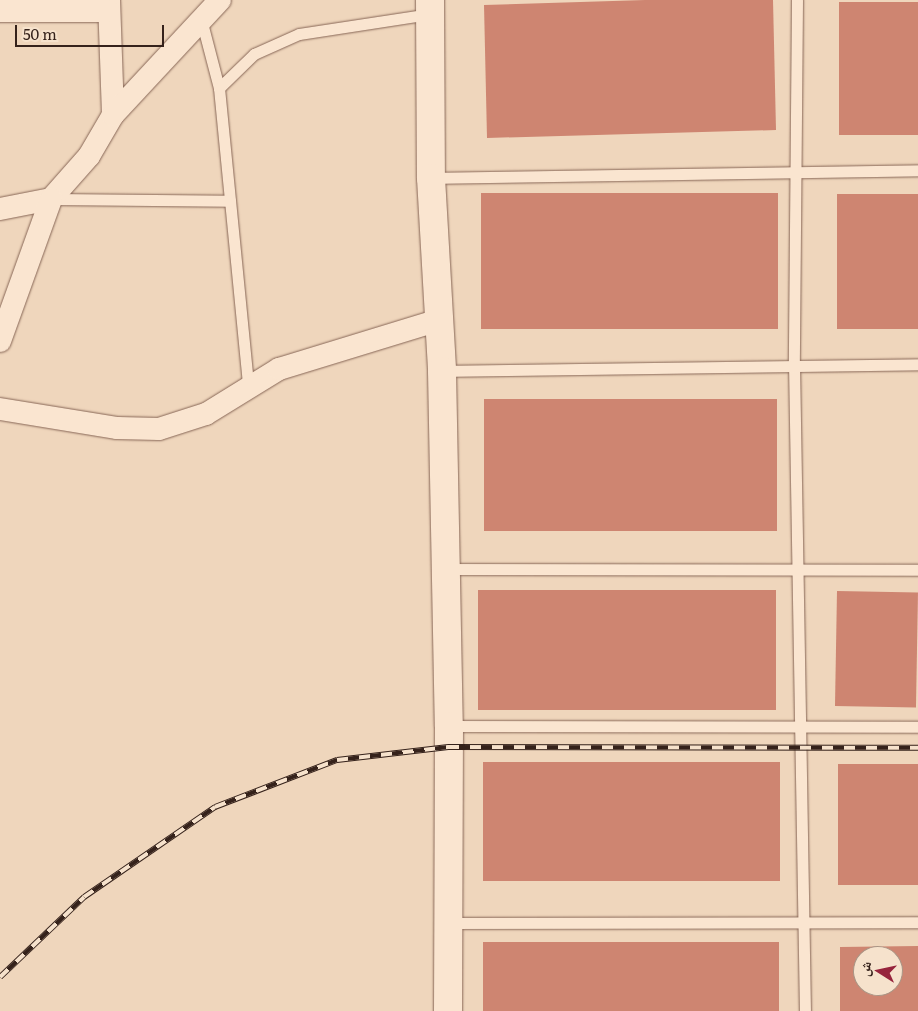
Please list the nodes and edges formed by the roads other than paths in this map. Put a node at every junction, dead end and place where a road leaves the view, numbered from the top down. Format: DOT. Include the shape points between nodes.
graph roads {
  1 [pos="220,0"];
  2 [pos="797,0"];
  3 [pos="109,5"];
  4 [pos="430,7"];
  5 [pos="0,11"];
  6 [pos="200,18"];
  7 [pos="219,88"];
  8 [pos="113,115"];
  9 [pos="796,169"];
  10 [pos="918,170"];
  11 [pos="431,178"];
  12 [pos="51,199"];
  13 [pos="230,201"];
  14 [pos="0,210"];
  15 [pos="436,321"];
  16 [pos="0,341"];
  17 [pos="794,363"];
  18 [pos="918,364"];
  19 [pos="442,371"];
  20 [pos="248,386"];
  21 [pos="0,409"];
  22 [pos="443,569"];
  23 [pos="918,570"];
  24 [pos="795,571"];
  25 [pos="448,726"];
  26 [pos="918,727"];
  27 [pos="798,728"];
  28 [pos="803,922"];
  29 [pos="918,922"];
  30 [pos="450,924"];
  31 [pos="448,1011"];
  32 [pos="805,1011"];
  1 -- 6 [label="street"];
  2 -- 9 [label="lane"];
  3 -- 5 [label="street"];
  3 -- 8 [label="street"];
  4 -- 7 [label="lane" via="299,34 254,54"];
  4 -- 11 [label="street"];
  6 -- 7 [label="lane"];
  6 -- 8 [label="street"];
  7 -- 13 [label="lane"];
  8 -- 12 [label="street" via="89,156"];
  9 -- 10 [label="lane"];
  9 -- 11 [label="lane"];
  9 -- 17 [label="lane"];
  11 -- 15 [label="street"];
  12 -- 13 [label="lane"];
  12 -- 14 [label="street"];
  12 -- 16 [label="street"];
  13 -- 20 [label="lane"];
  15 -- 19 [label="street"];
  15 -- 20 [label="street" via="280,369"];
  17 -- 18 [label="lane"];
  17 -- 19 [label="lane"];
  17 -- 24 [label="lane"];
  19 -- 22 [label="street"];
  20 -- 21 [label="street" via="206,414 159,429 117,428"];
  22 -- 24 [label="lane"];
  22 -- 25 [label="street"];
  23 -- 24 [label="lane"];
  24 -- 27 [label="lane"];
  25 -- 27 [label="lane"];
  25 -- 30 [label="street"];
  26 -- 27 [label="lane"];
  27 -- 28 [label="lane"];
  28 -- 29 [label="lane"];
  28 -- 30 [label="lane"];
  28 -- 32 [label="lane"];
  30 -- 31 [label="street"];
}
